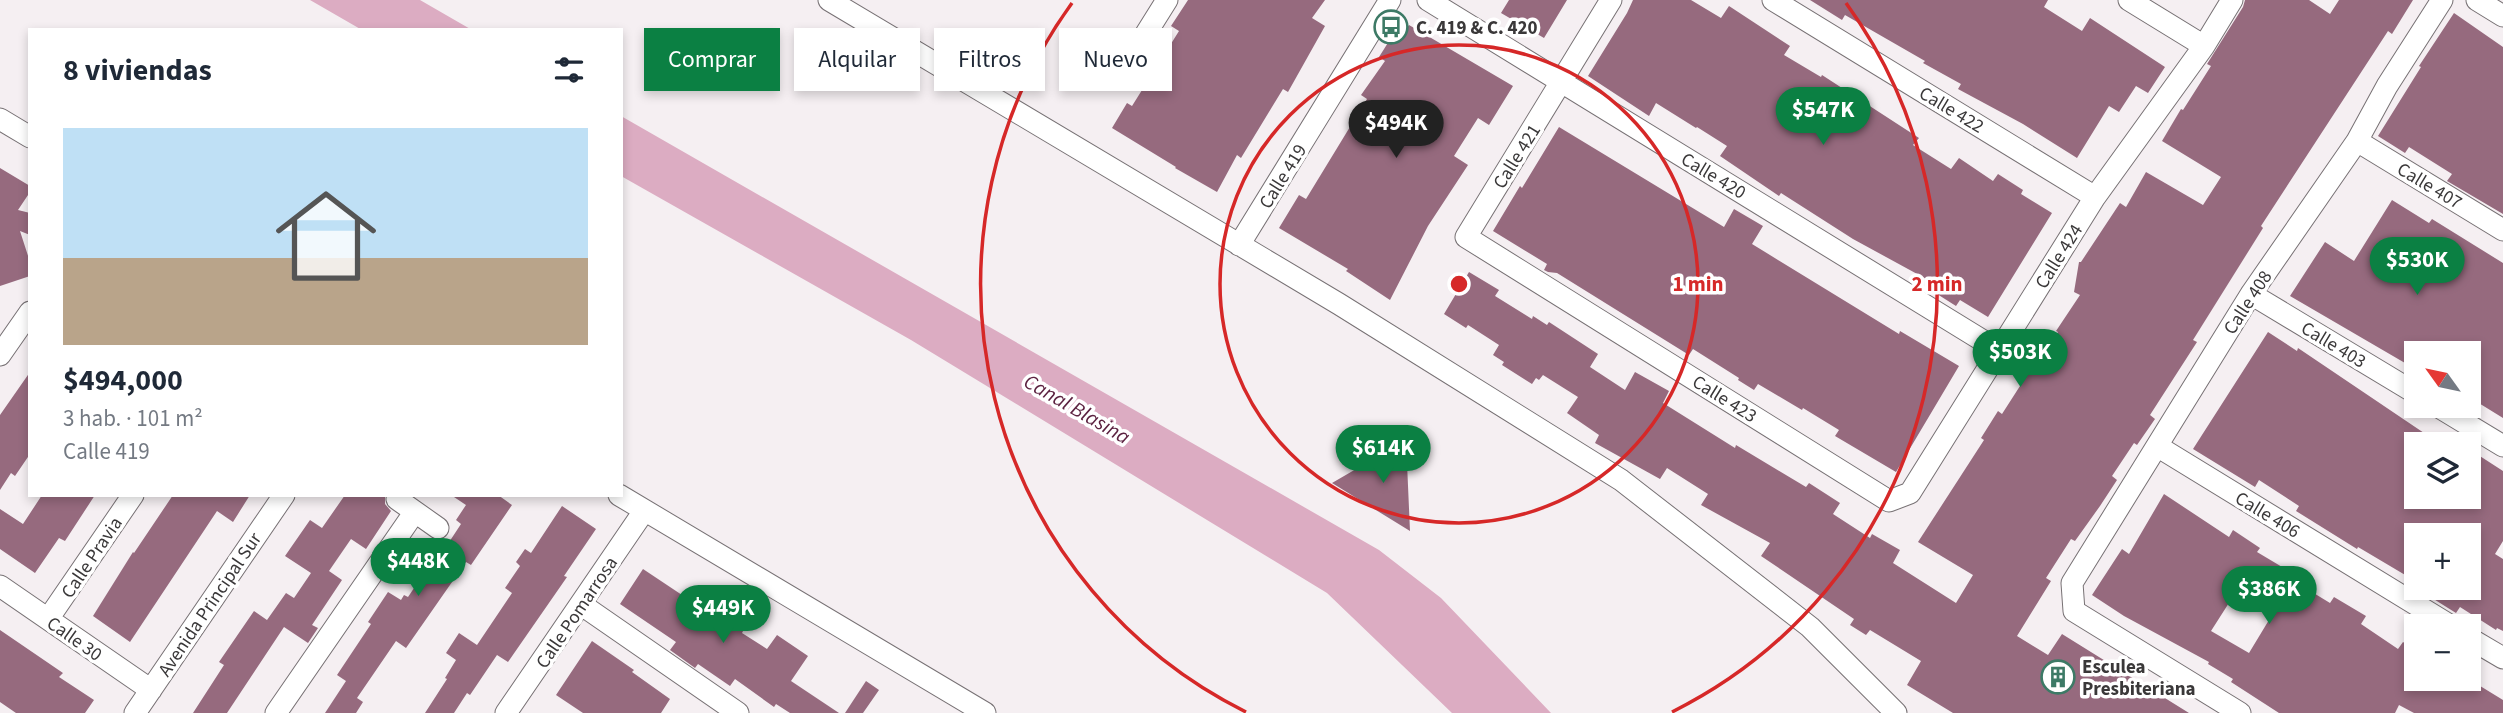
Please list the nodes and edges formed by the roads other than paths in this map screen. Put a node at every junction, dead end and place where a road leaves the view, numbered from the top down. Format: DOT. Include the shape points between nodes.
graph roads {
  1 [pos="829,0"];
  2 [pos="1167,0"];
  3 [pos="1390,0"];
  4 [pos="1429,0"];
  5 [pos="1611,0"];
  6 [pos="1773,0"];
  7 [pos="2129,0"];
  8 [pos="2232,0"];
  9 [pos="2442,0"];
  10 [pos="2477,0"];
  11 [pos="2503,16"];
  12 [pos="1149,28"];
  13 [pos="2204,46"];
  14 [pos="1561,82"];
  15 [pos="0,120"];
  16 [pos="28,136"];
  17 [pos="2357,141"];
  18 [pos="2095,197"];
  19 [pos="2503,230"];
  20 [pos="1239,245"];
  21 [pos="1541,283"];
  22 [pos="2251,294"];
  23 [pos="28,315"];
  24 [pos="1998,351"];
  25 [pos="0,355"];
  26 [pos="2404,386"];
  27 [pos="2457,418"];
  28 [pos="2157,446"];
  29 [pos="2503,446"];
  30 [pos="1910,493"];
  31 [pos="132,497"];
  32 [pos="283,497"];
  33 [pos="621,497"];
  34 [pos="397,499"];
  35 [pos="644,511"];
  36 [pos="415,513"];
  37 [pos="438,528"];
  38 [pos="0,586"];
  39 [pos="582,605"];
  40 [pos="2431,614"];
  41 [pos="48,619"];
  42 [pos="2481,645"];
  43 [pos="2503,658"];
  44 [pos="151,690"];
  45 [pos="135,713"];
  46 [pos="276,713"];
  47 [pos="506,713"];
  48 [pos="738,713"];
  49 [pos="985,713"];
  50 [pos="1896,713"];
  51 [pos="2240,713"];
  1 -- 20 [label="street"];
  2 -- 12 [label="street"];
  3 -- 20 [label="street, Calle 419"];
  4 -- 14 [label="street, Calle 420"];
  5 -- 14 [label="street, Calle 421"];
  6 -- 18 [label="street, Calle 422"];
  7 -- 13 [label="street"];
  8 -- 13 [label="street, Calle 424"];
  9 -- 17 [label="street, Calle 408"];
  10 -- 11 [label="street"];
  13 -- 18 [label="street, Calle 424"];
  14 -- 21 [label="street, Calle 421" via="1466,237"];
  14 -- 24 [label="street, Calle 420"];
  15 -- 16 [label="street"];
  17 -- 19 [label="street, Calle 407"];
  17 -- 22 [label="street, Calle 408"];
  18 -- 24 [label="street, Calle 424"];
  20 -- 50 [label="street" via="1621,480 1810,627"];
  21 -- 30 [label="street, Calle 423" via="1889,501"];
  22 -- 26 [label="street, Calle 403"];
  22 -- 28 [label="street, Calle 408"];
  23 -- 25 [label="street"];
  24 -- 30 [label="street, Calle 424"];
  27 -- 29 [label="street"];
  28 -- 40 [label="street, Calle 406"];
  28 -- 51 [label="street, Calle 408" via="2072,583 2074,611"];
  31 -- 41 [label="street, Calle Pravia"];
  32 -- 44 [label="street, Avenida Principal Sur"];
  33 -- 35 [label="street"];
  34 -- 36 [label="street"];
  35 -- 39 [label="street, Calle Pomarrosa"];
  35 -- 49 [label="street"];
  36 -- 37 [label="street"];
  36 -- 46 [label="street"];
  38 -- 41 [label="street, Calle 30"];
  39 -- 47 [label="street, Calle Pomarrosa"];
  39 -- 48 [label="street"];
  41 -- 44 [label="street, Calle 30"];
  42 -- 43 [label="street"];
  44 -- 45 [label="street, Avenida Principal Sur"];
}
